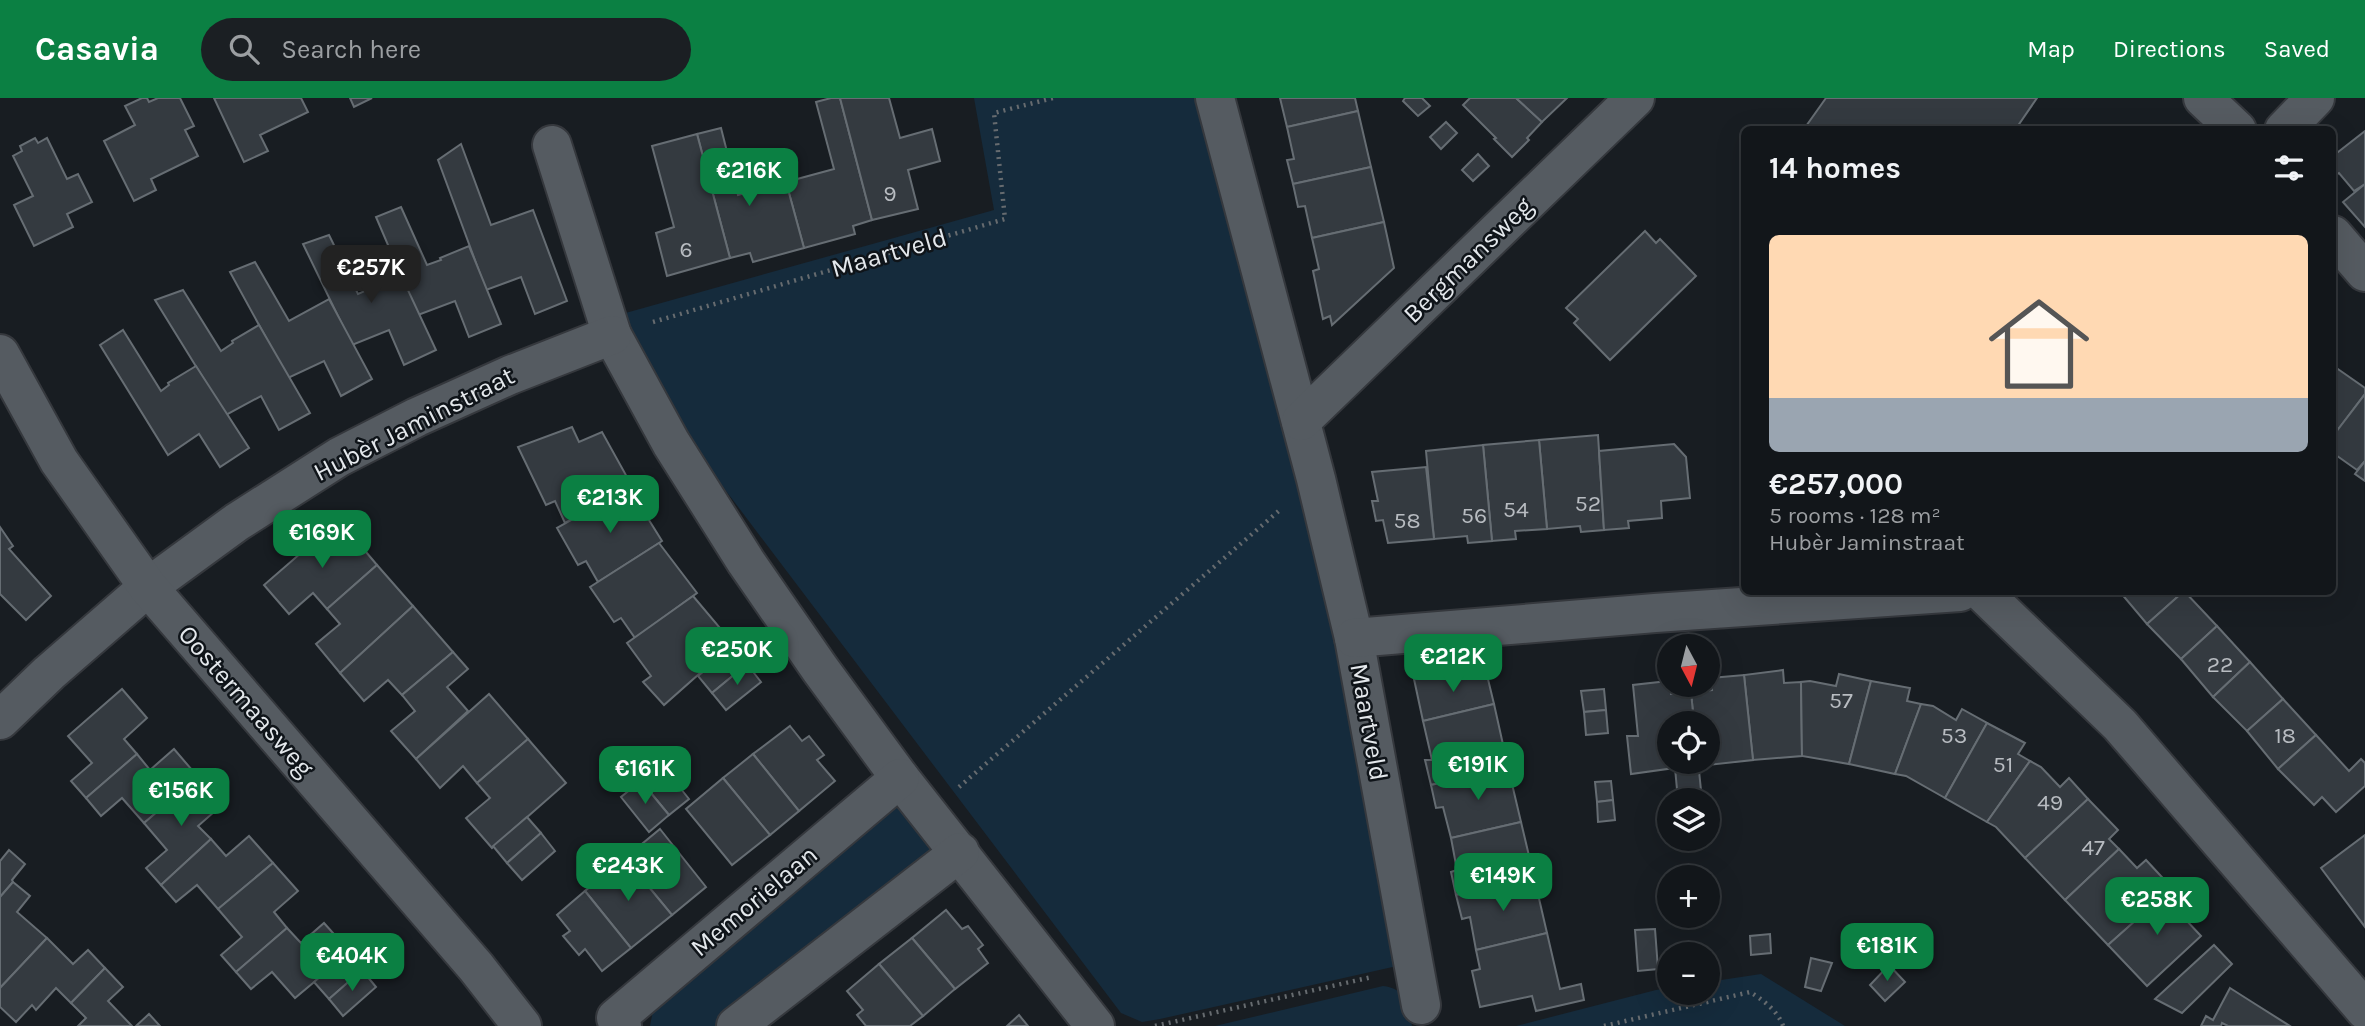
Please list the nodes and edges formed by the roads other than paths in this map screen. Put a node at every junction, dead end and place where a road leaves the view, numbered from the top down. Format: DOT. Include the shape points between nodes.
graph roads {
  1 [pos="1215,98"];
  2 [pos="1635,98"];
  3 [pos="2203,98"];
  4 [pos="2315,98"];
  5 [pos="2233,126"];
  6 [pos="2288,126"];
  7 [pos="552,145"];
  8 [pos="2336,238"];
  9 [pos="2365,272"];
  10 [pos="612,335"];
  11 [pos="0,354"];
  12 [pos="1301,421"];
  13 [pos="148,587"];
  14 [pos="1913,595"];
  15 [pos="1985,595"];
  16 [pos="1353,638"];
  17 [pos="0,720"];
  18 [pos="900,778"];
  19 [pos="960,852"];
  20 [pos="1421,1005"];
  21 [pos="2365,1010"];
  22 [pos="522,1026"];
  23 [pos="622,1026"];
  24 [pos="736,1026"];
  25 [pos="1096,1026"];
  1 -- 12 [label="street, Maartveld"];
  2 -- 12 [label="street, Bergmansweg"];
  3 -- 5 [label="street"];
  4 -- 6 [label="street"];
  7 -- 10 [label="street"];
  8 -- 9 [label="street"];
  10 -- 13 [label="street, Hubèr Jaminstraat" via="510,375 339,457 237,522"];
  10 -- 18 [label="street" via="671,443 746,562"];
  11 -- 13 [label="street, Oostermaasweg" via="59,461"];
  12 -- 16 [label="street, Maartveld"];
  13 -- 17 [label="street, Hubèr Jaminstraat"];
  13 -- 22 [label="street, Oostermaasweg"];
  14 -- 16 [label="street"];
  15 -- 21 [label="street" via="2120,725"];
  16 -- 20 [label="street, Maartveld"];
  18 -- 19 [label="street"];
  18 -- 23 [label="street, Memorielaan" via="616,1018"];
  19 -- 24 [label="street"];
  19 -- 25 [label="street"];
}
